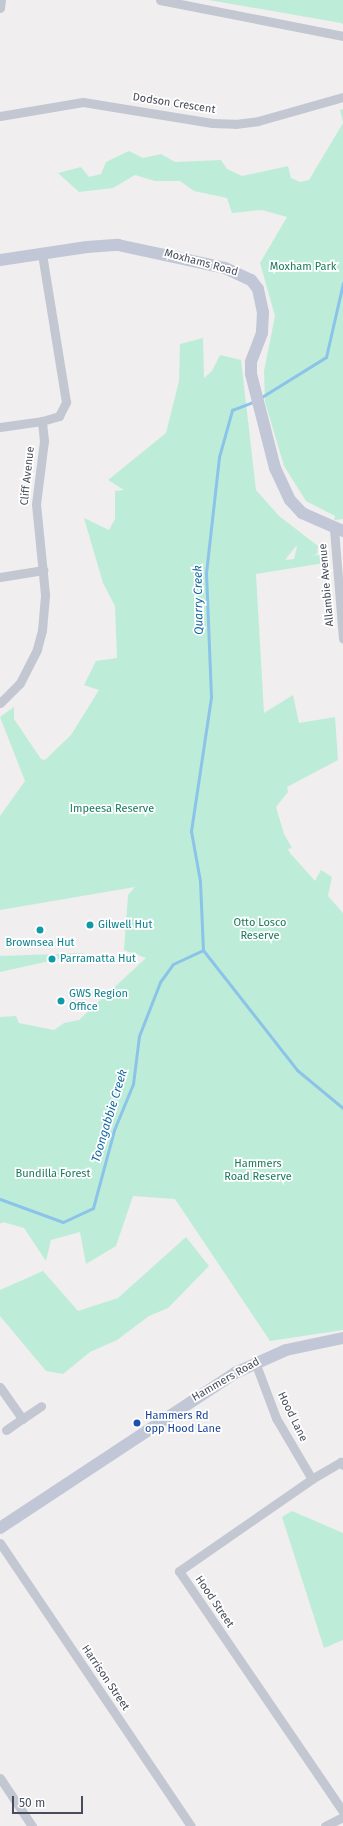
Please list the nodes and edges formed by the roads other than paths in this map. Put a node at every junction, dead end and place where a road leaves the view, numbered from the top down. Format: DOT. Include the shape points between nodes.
graph roads {
  1 [pos="1,0"];
  2 [pos="160,0"];
  3 [pos="0,8"];
  4 [pos="343,36"];
  5 [pos="343,97"];
  6 [pos="0,116"];
  7 [pos="42,254"];
  8 [pos="0,260"];
  9 [pos="42,421"];
  10 [pos="0,427"];
  11 [pos="338,530"];
  12 [pos="43,570"];
  13 [pos="0,577"];
  14 [pos="343,639"];
  15 [pos="0,703"];
  16 [pos="340,1339"];
  17 [pos="255,1362"];
  18 [pos="0,1387"];
  19 [pos="42,1406"];
  20 [pos="22,1419"];
  21 [pos="6,1430"];
  22 [pos="343,1465"];
  23 [pos="312,1479"];
  24 [pos="0,1528"];
  25 [pos="0,1543"];
  26 [pos="0,1778"];
  27 [pos="343,1811"];
  28 [pos="343,1817"];
  29 [pos="32,1826"];
  30 [pos="191,1826"];
  31 [pos="325,1826"];
  1 -- 3 [label="street"];
  2 -- 4 [label="street"];
  5 -- 6 [label="street, Dodson Crescent" via="258,121 236,124 212,123 83,102"];
  7 -- 8 [label="street, Moxhams Road"];
  7 -- 9 [label="street" via="66,402 59,416"];
  7 -- 11 [label="street, Moxhams Road" via="87,246 127,246 225,268 247,277 258,289 263,312 262,333 251,362 252,381 275,468 290,500 309,518"];
  9 -- 10 [label="street"];
  9 -- 12 [label="street, Cliff Avenue" via="44,441 36,504"];
  11 -- 14 [label="street, Allambie Avenue"];
  12 -- 13 [label="street"];
  12 -- 15 [label="street, Cliff Avenue" via="45,610 40,640 20,683"];
  16 -- 17 [label="street, Hammers Road" via="286,1350"];
  17 -- 23 [label="street, Hood Lane" via="276,1418"];
  17 -- 24 [label="street, Hammers Road" via="207,1390"];
  18 -- 20 [label="street"];
  19 -- 20 [label="street"];
  20 -- 21 [label="street"];
  22 -- 23 [label="street, Hood Street" via="341,1462"];
  23 -- 27 [label="street, Hood Street" via="178,1571"];
  25 -- 30 [label="street, Harrison Street"];
  26 -- 29 [label="street"];
  28 -- 31 [label="street"];
}
